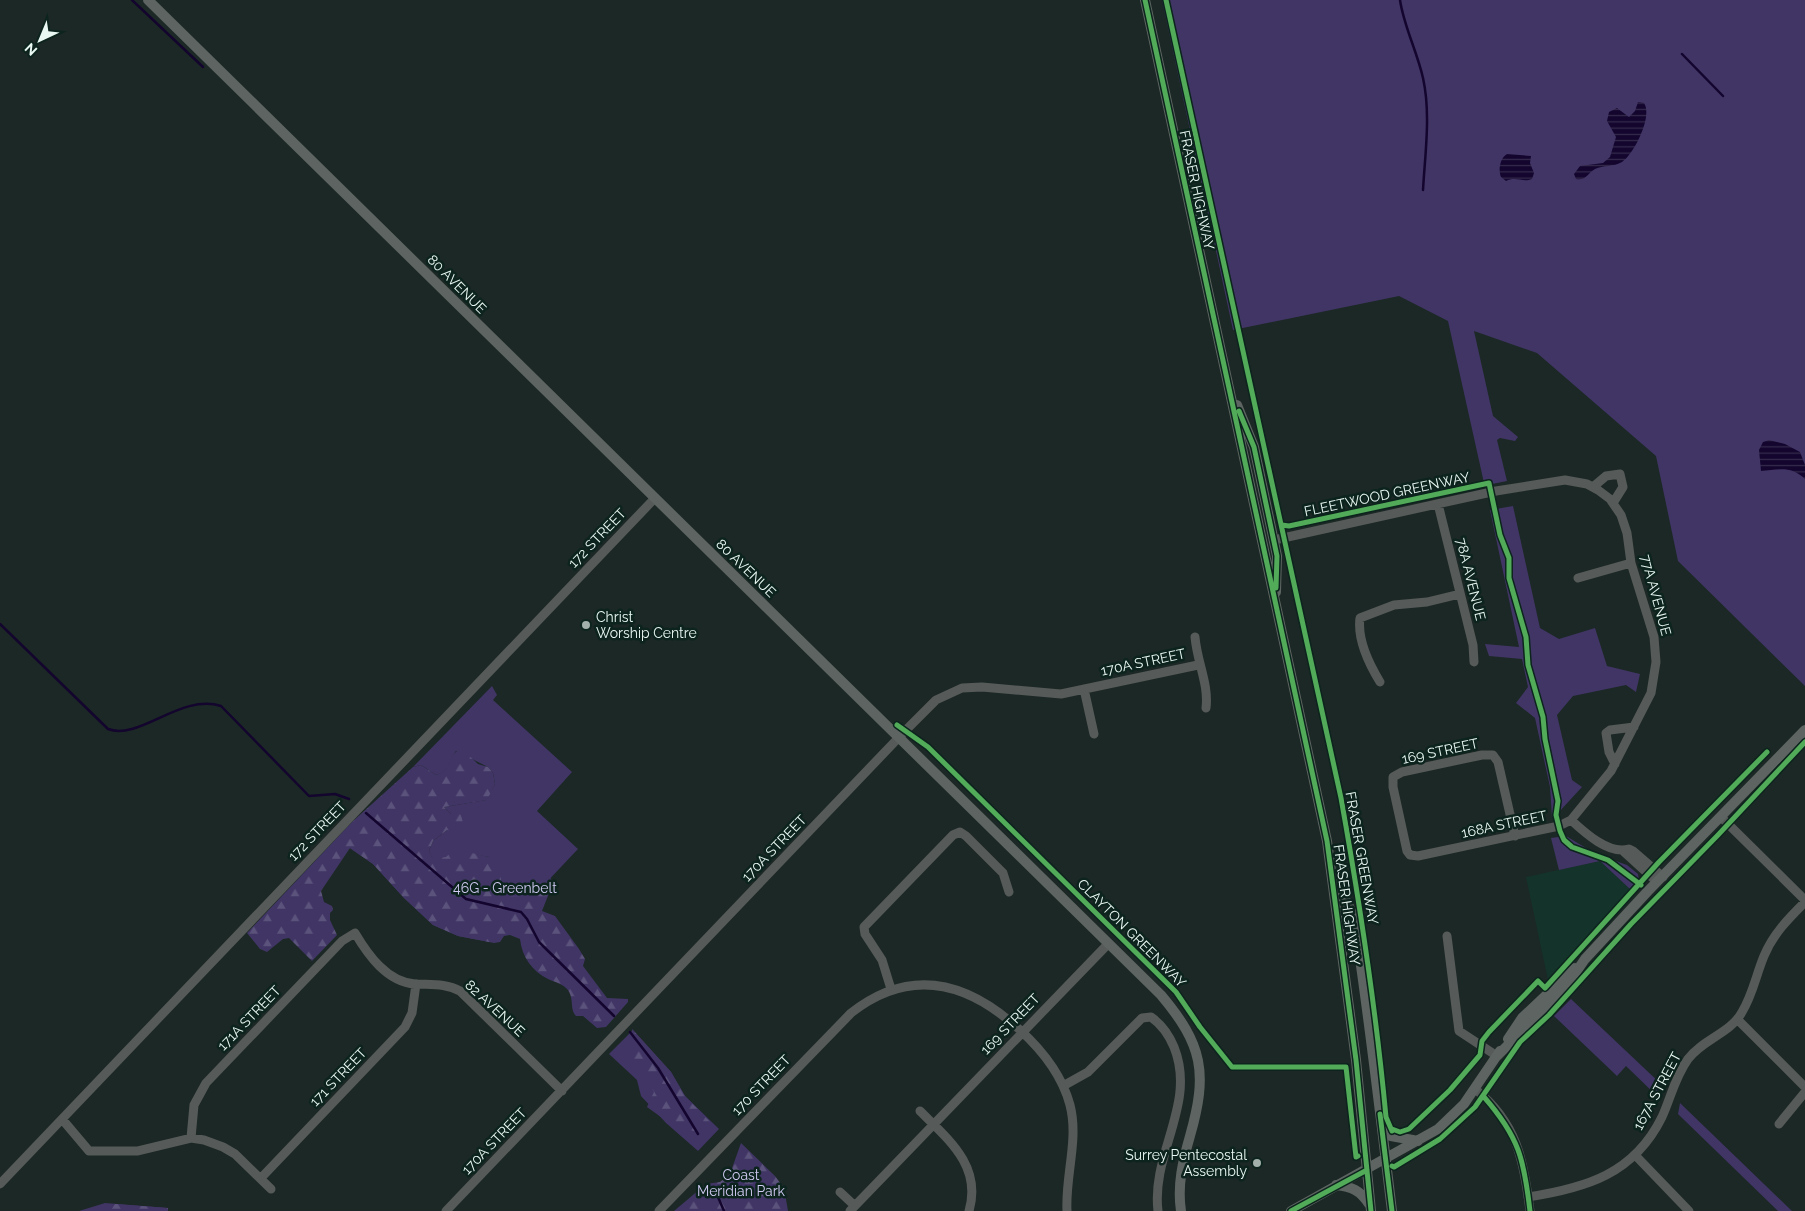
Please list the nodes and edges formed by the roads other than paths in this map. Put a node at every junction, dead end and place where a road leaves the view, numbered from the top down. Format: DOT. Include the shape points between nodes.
graph roads {
  1 [pos="148,0"];
  2 [pos="1145,0"];
  3 [pos="1228,384"];
  4 [pos="1243,460"];
  5 [pos="1593,487"];
  6 [pos="655,498"];
  7 [pos="1265,498"];
  8 [pos="1613,503"];
  9 [pos="1438,504"];
  10 [pos="1274,540"];
  11 [pos="1631,563"];
  12 [pos="1578,578"];
  13 [pos="1460,594"];
  14 [pos="1275,607"];
  15 [pos="1195,638"];
  16 [pos="1474,662"];
  17 [pos="1198,665"];
  18 [pos="1380,682"];
  19 [pos="1084,689"];
  20 [pos="1206,708"];
  21 [pos="1634,727"];
  22 [pos="1805,730"];
  23 [pos="1094,734"];
  24 [pos="899,737"];
  25 [pos="1615,764"];
  26 [pos="1720,817"];
  27 [pos="1571,820"];
  28 [pos="1515,836"];
  29 [pos="1410,855"];
  30 [pos="1332,879"];
  31 [pos="1660,880"];
  32 [pos="1009,892"];
  33 [pos="1805,901"];
  34 [pos="354,933"];
  35 [pos="1447,936"];
  36 [pos="1108,944"];
  37 [pos="416,984"];
  38 [pos="891,989"];
  39 [pos="1738,1020"];
  40 [pos="1022,1032"];
  41 [pos="1497,1056"];
  42 [pos="1064,1086"];
  43 [pos="1805,1087"];
  44 [pos="1475,1089"];
  45 [pos="562,1091"];
  46 [pos="1805,1092"];
  47 [pos="920,1111"];
  48 [pos="62,1119"];
  49 [pos="933,1124"];
  50 [pos="1779,1124"];
  51 [pos="1382,1128"];
  52 [pos="191,1138"];
  53 [pos="1418,1142"];
  54 [pos="1635,1155"];
  55 [pos="1385,1160"];
  56 [pos="1367,1170"];
  57 [pos="261,1178"];
  58 [pos="0,1184"];
  59 [pos="1336,1186"];
  60 [pos="271,1189"];
  61 [pos="840,1192"];
  62 [pos="1528,1197"];
  63 [pos="852,1209"];
  64 [pos="1371,1209"];
  65 [pos="446,1211"];
  66 [pos="659,1211"];
  67 [pos="969,1211"];
  68 [pos="1067,1211"];
  69 [pos="1158,1211"];
  70 [pos="1181,1211"];
  71 [pos="1291,1211"];
  72 [pos="1392,1211"];
  73 [pos="1530,1211"];
  74 [pos="1688,1211"];
  1 -- 6 [label="main road, 80 AVENUE"];
  2 -- 3 [label="main road, FRASER HIGHWAY"];
  3 -- 4 [label="main road, FRASER HIGHWAY"];
  3 -- 7 [label="main road, FRASER HIGHWAY" via="1254,447"];
  4 -- 7 [label="main road" via="1250,463"];
  4 -- 14 [label="main road, FRASER HIGHWAY"];
  5 -- 8 [label="street, 77A AVENUE"];
  5 -- 8 [label="street" via="1606,476 1620,474 1623,487"];
  5 -- 9 [label="street" via="1565,480"];
  6 -- 24 [label="main road, 80 AVENUE"];
  6 -- 48 [label="street, 172 STREET"];
  7 -- 10 [label="main road, FRASER HIGHWAY"];
  8 -- 11 [label="street, 77A AVENUE" via="1625,524"];
  9 -- 10 [label="street"];
  9 -- 13 [label="street, 78A AVENUE"];
  10 -- 14 [label="main road, FRASER HIGHWAY" via="1278,556"];
  11 -- 12 [label="street"];
  11 -- 21 [label="street, 77A AVENUE" via="1655,645 1651,693"];
  13 -- 16 [label="street, 78A AVENUE" via="1474,645"];
  13 -- 18 [label="street" via="1394,605 1360,618 1365,651"];
  14 -- 30 [label="main road, FRASER HIGHWAY" via="1310,758"];
  15 -- 17 [label="street"];
  17 -- 19 [label="street, 170A STREET"];
  17 -- 20 [label="street" via="1206,686"];
  19 -- 23 [label="street"];
  19 -- 24 [label="street, 170A STREET" via="1057,694 962,688 936,700"];
  21 -- 25 [label="street"];
  21 -- 25 [label="street" via="1606,733"];
  22 -- 26 [label="main road"];
  24 -- 36 [label="main road, 80 AVENUE"];
  24 -- 45 [label="street, 170A STREET"];
  25 -- 27 [label="street"];
  26 -- 31 [label="main road"];
  26 -- 33 [label="street"];
  27 -- 28 [label="street, 168A STREET"];
  27 -- 31 [label="street" via="1597,841 1623,851"];
  28 -- 29 [label="street, 168A STREET"];
  28 -- 29 [label="street, 169 STREET" via="1498,762 1494,755 1482,755 1393,777"];
  30 -- 51 [label="main road, FRASER HIGHWAY" via="1354,918"];
  30 -- 56 [label="main road, FRASER HIGHWAY"];
  31 -- 41 [label="main road" via="1586,959 1565,988"];
  32 -- 38 [label="street" via="1003,873 966,836 958,832 947,840 864,927 882,960"];
  33 -- 39 [label="street, 167A STREET" via="1770,943 1753,991"];
  34 -- 37 [label="street, 82 AVENUE" via="389,974 403,982"];
  34 -- 52 [label="street, 171A STREET" via="342,941 206,1083 194,1105"];
  35 -- 41 [label="street" via="1459,1031"];
  36 -- 40 [label="street, 169 STREET"];
  36 -- 70 [label="main road, 80 AVENUE" via="1161,994 1179,1016 1196,1051 1200,1094 1180,1174"];
  37 -- 45 [label="street, 82 AVENUE" via="446,986 460,991"];
  37 -- 57 [label="street, 171 STREET" via="412,1014 405,1026"];
  38 -- 40 [label="street, 170 STREET" via="938,985 966,992 993,1007"];
  38 -- 66 [label="street, 170 STREET" via="863,1003 842,1020"];
  39 -- 43 [label="street"];
  39 -- 54 [label="street, 167A STREET" via="1689,1057 1677,1077 1661,1119"];
  40 -- 42 [label="street, 170 STREET" via="1048,1060"];
  40 -- 49 [label="street, 169 STREET"];
  41 -- 44 [label="main road"];
  42 -- 68 [label="street" via="1073,1126"];
  42 -- 69 [label="street" via="1088,1072 1142,1018 1151,1017 1161,1026 1177,1055 1182,1090 1161,1162"];
  44 -- 53 [label="main road" via="1450,1119"];
  44 -- 62 [label="street" via="1512,1133 1524,1166"];
  45 -- 65 [label="street, 170A STREET"];
  46 -- 50 [label="street"];
  47 -- 49 [label="street"];
  48 -- 52 [label="street" via="89,1151 141,1151"];
  48 -- 58 [label="street, 172 STREET"];
  49 -- 63 [label="street, 169 STREET"];
  49 -- 67 [label="street" via="957,1148 968,1167 972,1188"];
  51 -- 53 [label="main road" via="1391,1136"];
  51 -- 55 [label="main road, FRASER HIGHWAY"];
  52 -- 57 [label="street" via="228,1149"];
  53 -- 55 [label="main road"];
  54 -- 62 [label="street, 167A STREET" via="1611,1173 1585,1186"];
  54 -- 74 [label="street"];
  55 -- 56 [label="main road"];
  55 -- 72 [label="main road, FRASER HIGHWAY"];
  56 -- 59 [label="main road"];
  56 -- 64 [label="main road, FRASER HIGHWAY"];
  57 -- 60 [label="street"];
  59 -- 64 [label="main road" via="1362,1193"];
  59 -- 71 [label="main road"];
  61 -- 63 [label="street, 169 STREET"];
  62 -- 73 [label="street"];
}
